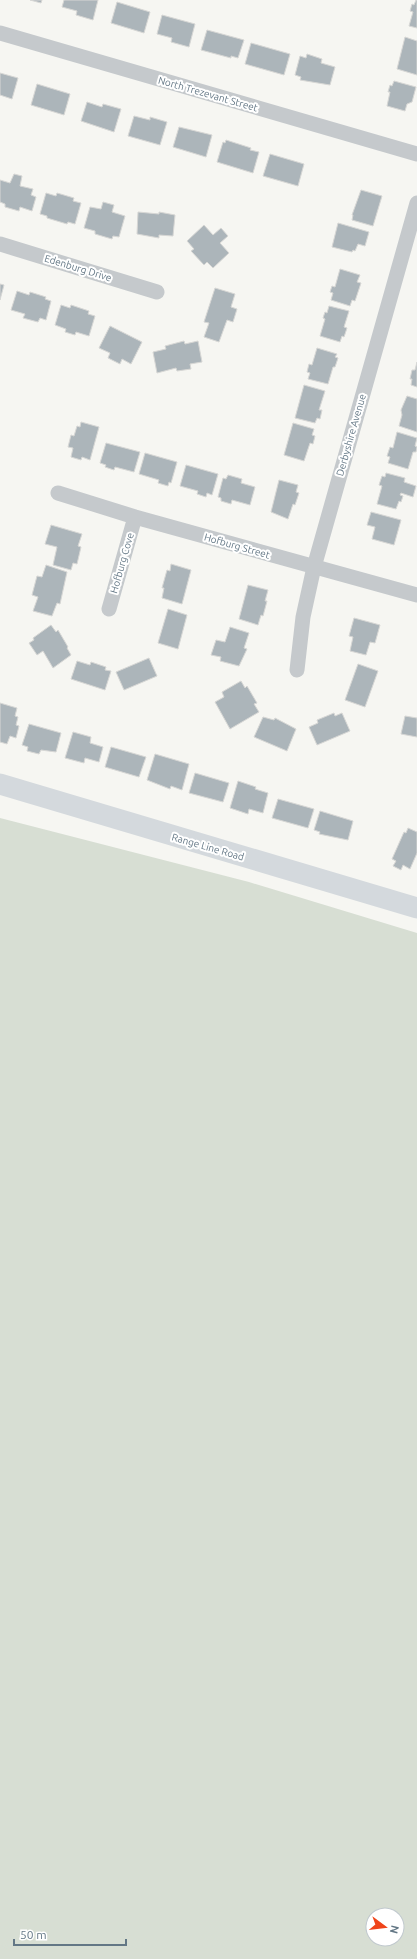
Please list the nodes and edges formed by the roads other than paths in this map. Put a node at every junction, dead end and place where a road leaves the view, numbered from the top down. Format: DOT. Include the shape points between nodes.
graph roads {
  1 [pos="0,33"];
  2 [pos="417,154"];
  3 [pos="417,203"];
  4 [pos="0,244"];
  5 [pos="157,292"];
  6 [pos="58,493"];
  7 [pos="135,517"];
  8 [pos="314,567"];
  9 [pos="417,595"];
  10 [pos="109,609"];
  11 [pos="297,670"];
  12 [pos="0,784"];
  13 [pos="417,908"];
  1 -- 2 [label="street, North Trezevant Street"];
  3 -- 8 [label="street, Derbyshire Avenue"];
  4 -- 5 [label="street, Edenburg Drive"];
  6 -- 7 [label="street, Hofburg Street"];
  7 -- 8 [label="street, Hofburg Street"];
  7 -- 10 [label="street, Hofburg Cove"];
  8 -- 9 [label="street, Hofburg Street"];
  8 -- 11 [label="street, Derbyshire Avenue" via="303,617"];
  12 -- 13 [label="street, Range Line Road"];
}
